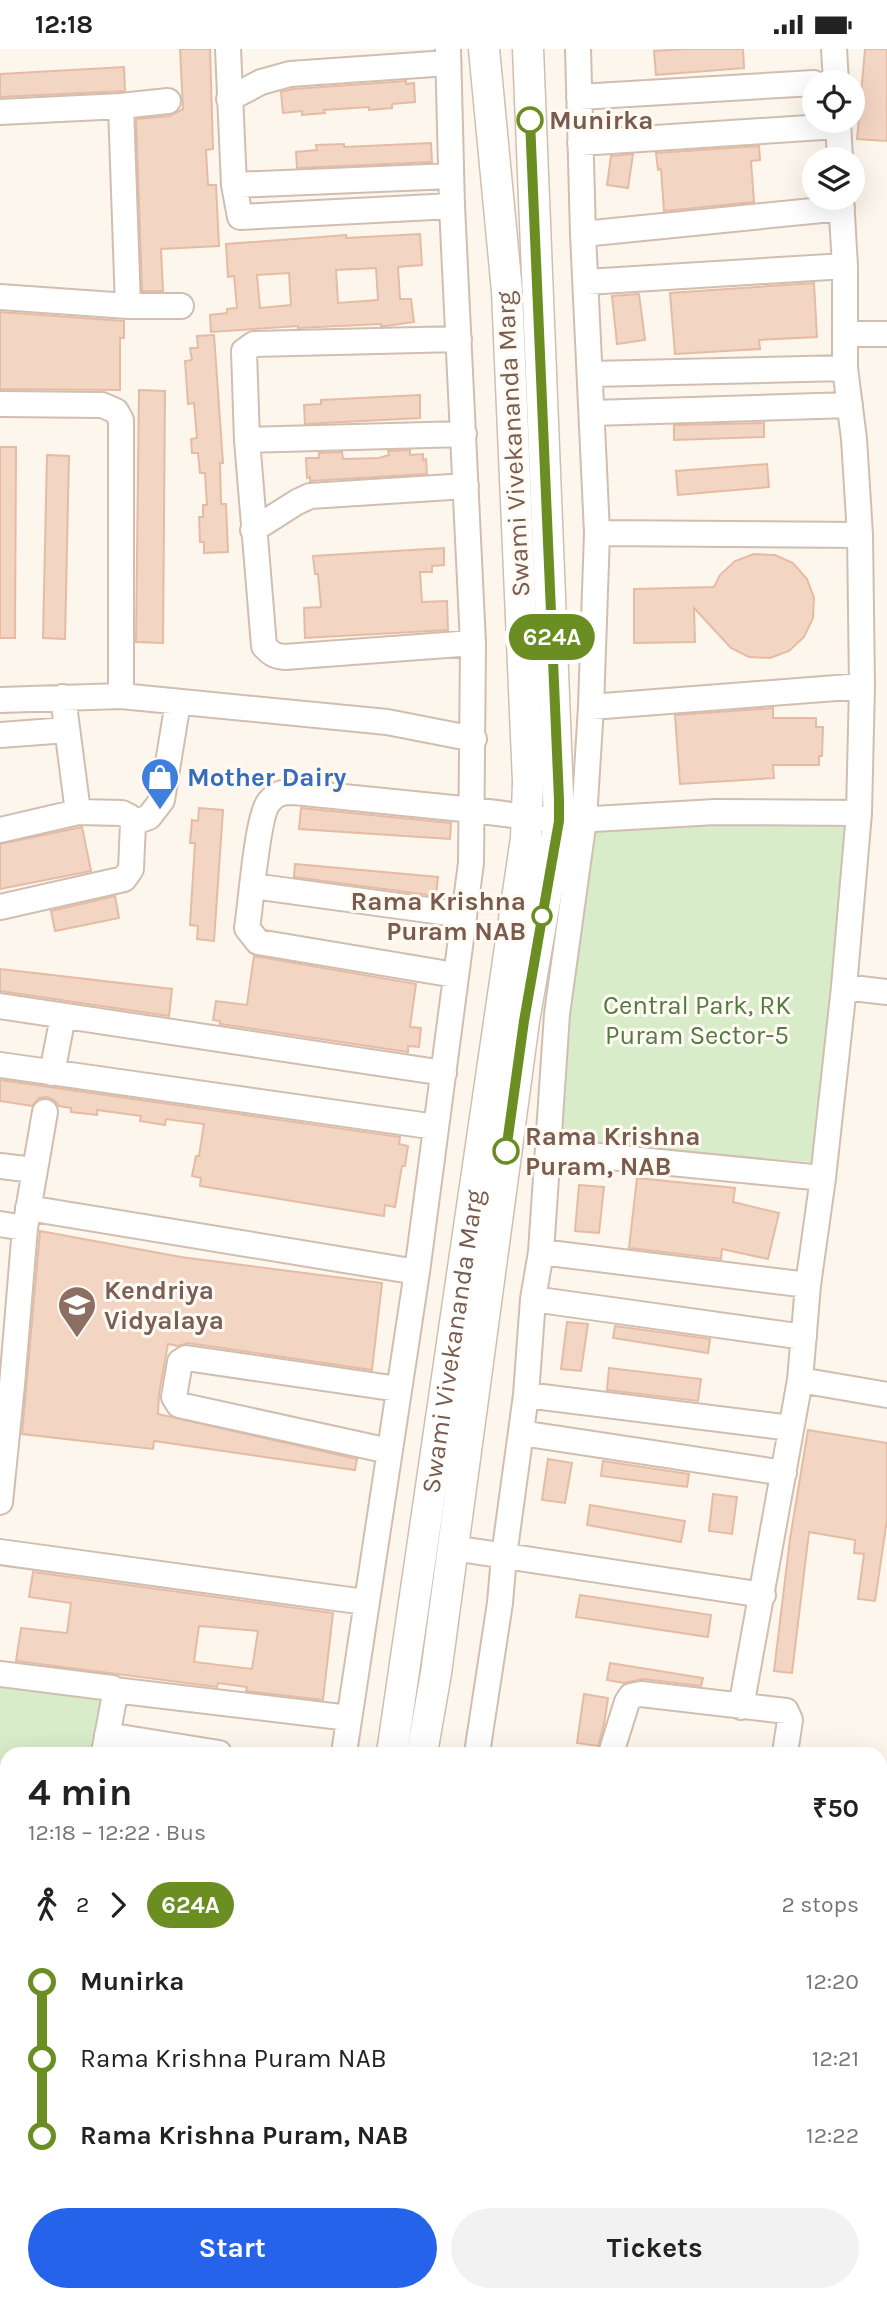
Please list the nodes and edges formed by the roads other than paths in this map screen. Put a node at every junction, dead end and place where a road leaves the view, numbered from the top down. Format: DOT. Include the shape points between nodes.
graph roads {
  1 [pos="228,49"];
  2 [pos="484,49"];
  3 [pos="527,49"];
  4 [pos="548,49"];
  5 [pos="578,49"];
  6 [pos="834,49"];
  7 [pos="448,56"];
  8 [pos="835,70"];
  9 [pos="802,84"];
  10 [pos="579,97"];
  11 [pos="229,99"];
  12 [pos="168,101"];
  13 [pos="121,106"];
  14 [pos="530,110"];
  15 [pos="0,112"];
  16 [pos="802,127"];
  17 [pos="580,143"];
  18 [pos="452,176"];
  19 [pos="234,185"];
  20 [pos="452,206"];
  21 [pos="802,208"];
  22 [pos="842,210"];
  23 [pos="583,234"];
  24 [pos="845,266"];
  25 [pos="586,282"];
  26 [pos="0,297"];
  27 [pos="128,306"];
  28 [pos="181,306"];
  29 [pos="846,334"];
  30 [pos="887,334"];
  31 [pos="459,339"];
  32 [pos="845,367"];
  33 [pos="591,374"];
  34 [pos="0,404"];
  35 [pos="850,405"];
  36 [pos="592,413"];
  37 [pos="464,434"];
  38 [pos="247,440"];
  39 [pos="466,486"];
  40 [pos="253,530"];
  41 [pos="597,533"];
  42 [pos="860,535"];
  43 [pos="473,643"];
  44 [pos="862,686"];
  45 [pos="121,696"];
  46 [pos="62,697"];
  47 [pos="0,700"];
  48 [pos="178,702"];
  49 [pos="592,707"];
  50 [pos="67,730"];
  51 [pos="0,735"];
  52 [pos="474,739"];
  53 [pos="473,810"];
  54 [pos="78,812"];
  55 [pos="859,813"];
  56 [pos="527,818"];
  57 [pos="571,820"];
  58 [pos="133,823"];
  59 [pos="0,830"];
  60 [pos="253,887"];
  61 [pos="0,907"];
  62 [pos="464,915"];
  63 [pos="455,975"];
  64 [pos="844,987"];
  65 [pos="887,992"];
  66 [pos="0,1006"];
  67 [pos="63,1016"];
  68 [pos="0,1065"];
  69 [pos="52,1073"];
  70 [pos="444,1073"];
  71 [pos="45,1112"];
  72 [pos="436,1127"];
  73 [pos="549,1151"];
  74 [pos="0,1166"];
  75 [pos="33,1171"];
  76 [pos="823,1178"];
  77 [pos="26,1218"];
  78 [pos="0,1224"];
  79 [pos="541,1252"];
  80 [pos="417,1272"];
  81 [pos="808,1285"];
  82 [pos="533,1299"];
  83 [pos="804,1337"];
  84 [pos="800,1380"];
  85 [pos="6,1384"];
  86 [pos="398,1389"];
  87 [pos="526,1395"];
  88 [pos="887,1395"];
  89 [pos="791,1428"];
  90 [pos="521,1433"];
  91 [pos="388,1451"];
  92 [pos="784,1473"];
  93 [pos="0,1502"];
  94 [pos="453,1548"];
  95 [pos="0,1552"];
  96 [pos="504,1556"];
  97 [pos="763,1595"];
  98 [pos="365,1602"];
  99 [pos="0,1674"];
  100 [pos="114,1690"];
  101 [pos="741,1707"];
  102 [pos="349,1718"];
  103 [pos="106,1744"];
  104 [pos="144,1747"];
  105 [pos="345,1747"];
  106 [pos="393,1747"];
  107 [pos="423,1747"];
  108 [pos="478,1747"];
  109 [pos="613,1747"];
  110 [pos="786,1747"];
  1 -- 11 [label="street"];
  2 -- 56 [label="street, Swami Vivekananda Marg" via="507,291"];
  3 -- 14 [label="street, Swami Vivekananda Marg"];
  4 -- 14 [label="street"];
  5 -- 10 [label="street"];
  6 -- 8 [label="street"];
  7 -- 11 [label="street" via="290,74 261,82"];
  7 -- 18 [label="street"];
  9 -- 10 [label="street"];
  10 -- 17 [label="street"];
  11 -- 19 [label="street"];
  12 -- 13 [label="street"];
  13 -- 15 [label="street"];
  13 -- 27 [label="street"];
  14 -- 57 [label="street, Swami Vivekananda Marg"];
  16 -- 17 [label="street"];
  17 -- 23 [label="street"];
  18 -- 19 [label="street"];
  18 -- 20 [label="street"];
  19 -- 20 [label="street" via="238,214 243,218"];
  20 -- 31 [label="street"];
  21 -- 23 [label="street"];
  22 -- 24 [label="street"];
  23 -- 25 [label="street"];
  24 -- 25 [label="street"];
  24 -- 29 [label="street"];
  25 -- 33 [label="street"];
  26 -- 27 [label="street"];
  27 -- 28 [label="street"];
  29 -- 30 [label="street"];
  29 -- 32 [label="street"];
  31 -- 37 [label="street"];
  31 -- 38 [label="street" via="249,346 244,351"];
  32 -- 33 [label="street"];
  32 -- 35 [label="street"];
  33 -- 36 [label="street"];
  34 -- 45 [label="street" via="102,405 116,411 121,420"];
  35 -- 36 [label="street"];
  35 -- 42 [label="street"];
  36 -- 41 [label="street"];
  37 -- 38 [label="street"];
  37 -- 39 [label="street"];
  38 -- 40 [label="street"];
  39 -- 40 [label="street" via="310,496"];
  39 -- 43 [label="street"];
  40 -- 43 [label="street" via="264,646 276,656"];
  41 -- 42 [label="street"];
  41 -- 49 [label="street"];
  42 -- 44 [label="street"];
  43 -- 52 [label="street"];
  44 -- 49 [label="street"];
  44 -- 55 [label="street"];
  45 -- 46 [label="street"];
  45 -- 48 [label="street"];
  46 -- 47 [label="street"];
  46 -- 50 [label="street"];
  48 -- 52 [label="street" via="387,722"];
  48 -- 58 [label="street" via="162,800 149,817"];
  49 -- 57 [label="street"];
  50 -- 51 [label="street"];
  50 -- 54 [label="street"];
  52 -- 53 [label="street"];
  53 -- 56 [label="street"];
  53 -- 60 [label="street" via="277,794 266,806"];
  53 -- 62 [label="street"];
  54 -- 58 [label="street" via="126,814"];
  54 -- 59 [label="street"];
  55 -- 57 [label="street" via="715,812"];
  55 -- 64 [label="street"];
  56 -- 57 [label="street"];
  56 -- 106 [label="street, Swami Vivekananda Marg"];
  57 -- 73 [label="street"];
  57 -- 94 [label="street, Swami Vivekananda Marg" via="524,1021"];
  58 -- 61 [label="street" via="131,869 124,880"];
  60 -- 62 [label="street"];
  60 -- 63 [label="street" via="247,928 258,942"];
  62 -- 63 [label="street"];
  63 -- 70 [label="street"];
  64 -- 65 [label="street"];
  64 -- 76 [label="street"];
  66 -- 67 [label="street"];
  67 -- 69 [label="street"];
  67 -- 70 [label="street"];
  68 -- 69 [label="street"];
  69 -- 72 [label="street"];
  70 -- 72 [label="street"];
  71 -- 75 [label="street"];
  72 -- 80 [label="street"];
  73 -- 76 [label="street"];
  73 -- 79 [label="street"];
  74 -- 75 [label="street"];
  75 -- 77 [label="street"];
  76 -- 81 [label="street"];
  77 -- 78 [label="street"];
  77 -- 80 [label="street"];
  77 -- 85 [label="street"];
  79 -- 81 [label="street"];
  79 -- 82 [label="street"];
  80 -- 86 [label="street"];
  81 -- 83 [label="street"];
  82 -- 83 [label="street"];
  82 -- 87 [label="street"];
  83 -- 84 [label="street"];
  84 -- 88 [label="street"];
  84 -- 89 [label="street"];
  85 -- 93 [label="street"];
  86 -- 91 [label="street"];
  86 -- 91 [label="street" via="186,1358 180,1362 173,1397 179,1405"];
  87 -- 89 [label="street"];
  87 -- 90 [label="street"];
  89 -- 92 [label="street"];
  90 -- 92 [label="street"];
  90 -- 96 [label="street"];
  91 -- 98 [label="street"];
  92 -- 97 [label="street"];
  94 -- 96 [label="street"];
  94 -- 107 [label="street, Swami Vivekananda Marg"];
  95 -- 98 [label="street"];
  96 -- 97 [label="street"];
  96 -- 108 [label="street"];
  97 -- 101 [label="street"];
  98 -- 102 [label="street"];
  99 -- 100 [label="street"];
  100 -- 102 [label="street"];
  100 -- 103 [label="street"];
  101 -- 109 [label="street" via="635,1694 627,1702"];
  101 -- 110 [label="street" via="786,1711 790,1720"];
  102 -- 105 [label="street"];
  103 -- 104 [label="street"];
}
